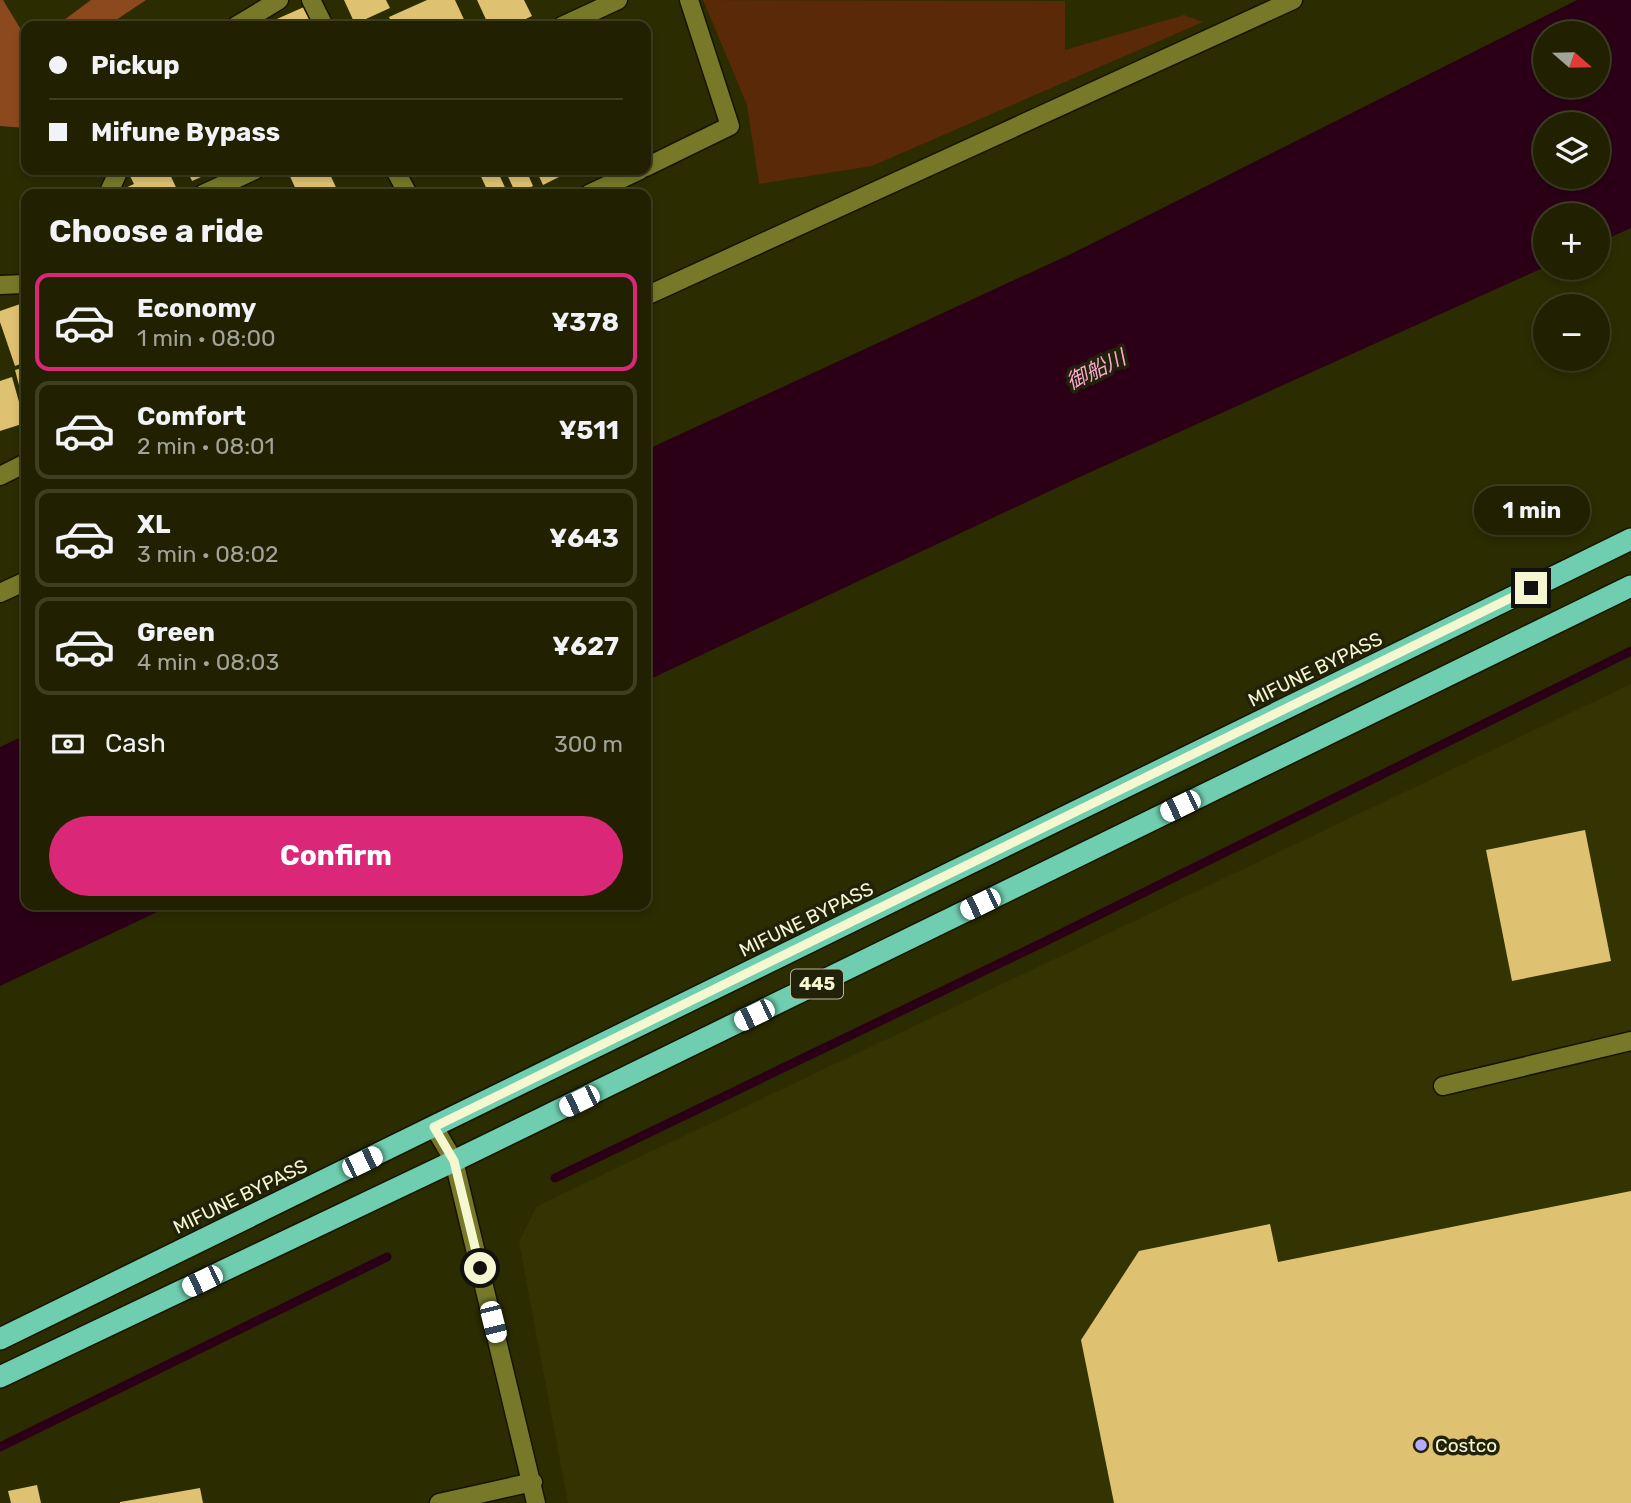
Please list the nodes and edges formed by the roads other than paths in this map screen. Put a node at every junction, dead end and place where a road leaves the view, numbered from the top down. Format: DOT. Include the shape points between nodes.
graph roads {
  1 [pos="279,0"];
  2 [pos="311,0"];
  3 [pos="618,0"];
  4 [pos="689,0"];
  5 [pos="1293,0"];
  6 [pos="244,21"];
  7 [pos="322,21"];
  8 [pos="573,21"];
  9 [pos="651,165"];
  10 [pos="245,175"];
  11 [pos="629,175"];
  12 [pos="213,189"];
  13 [pos="600,189"];
  14 [pos="21,284"];
  15 [pos="0,285"];
  16 [pos="651,294"];
  17 [pos="21,465"];
  18 [pos="0,475"];
  19 [pos="1631,539"];
  20 [pos="21,583"];
  21 [pos="1631,586"];
  22 [pos="0,593"];
  23 [pos="1631,1041"];
  24 [pos="1443,1086"];
  25 [pos="434,1127"];
  26 [pos="454,1161"];
  27 [pos="0,1339"];
  28 [pos="0,1377"];
  29 [pos="533,1482"];
  30 [pos="439,1503"];
  31 [pos="536,1503"];
  1 -- 6 [label="street"];
  2 -- 7 [label="street"];
  3 -- 8 [label="street"];
  4 -- 9 [label="street" via="730,126"];
  5 -- 16 [label="street"];
  10 -- 12 [label="street"];
  11 -- 13 [label="street"];
  14 -- 15 [label="street"];
  17 -- 18 [label="street"];
  19 -- 25 [label="highway, MIFUNE BYPASS / 445"];
  20 -- 22 [label="street"];
  21 -- 26 [label="highway, 445"];
  23 -- 24 [label="street"];
  25 -- 26 [label="street"];
  25 -- 27 [label="highway, MIFUNE BYPASS / 445"];
  26 -- 28 [label="highway, 445"];
  26 -- 29 [label="street"];
  29 -- 30 [label="street"];
  29 -- 31 [label="street"];
}
